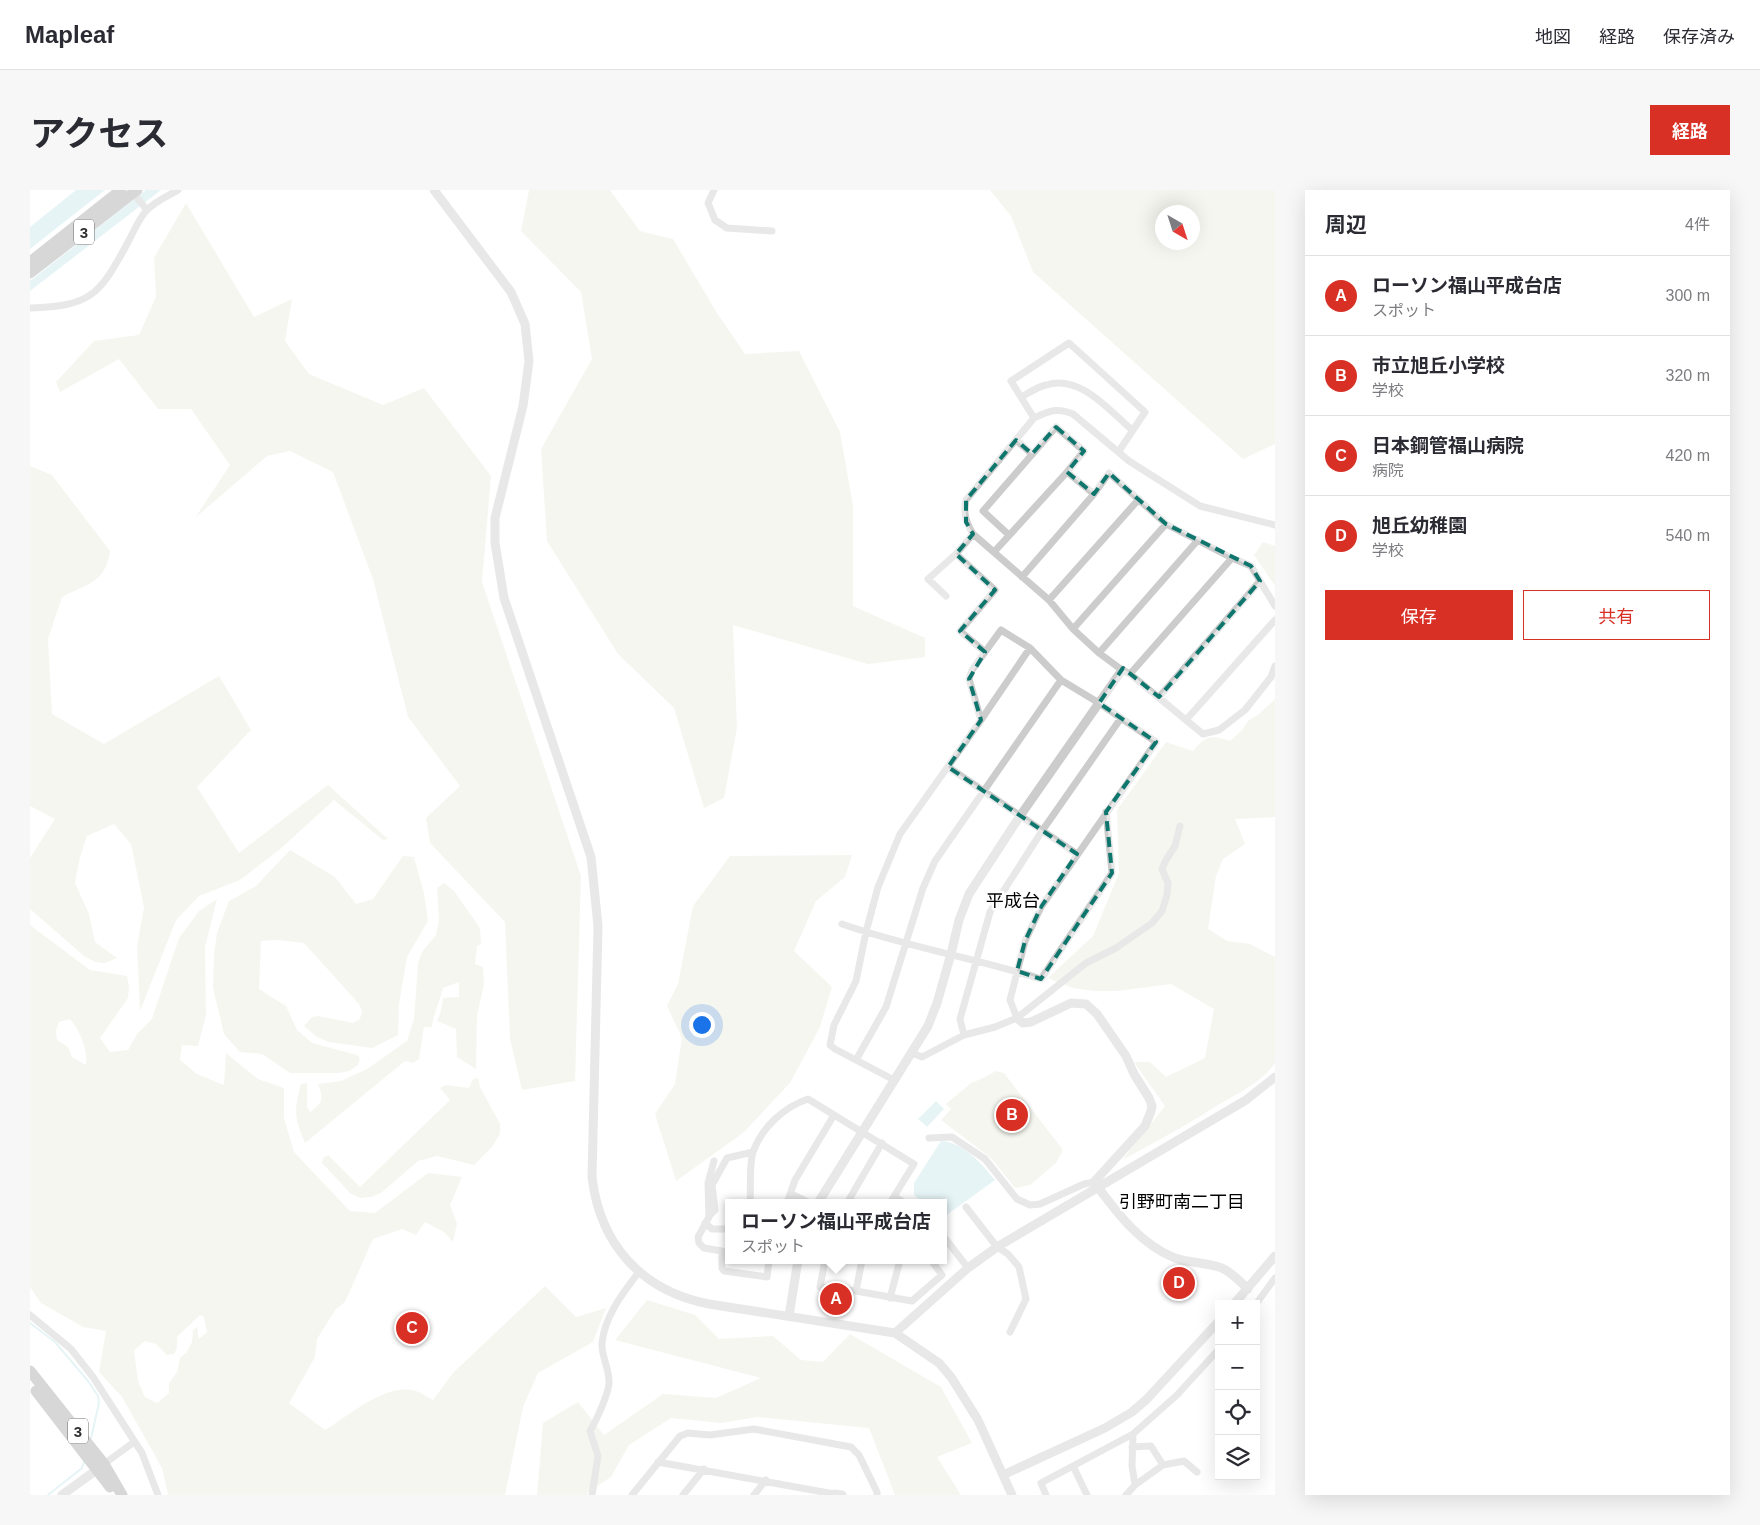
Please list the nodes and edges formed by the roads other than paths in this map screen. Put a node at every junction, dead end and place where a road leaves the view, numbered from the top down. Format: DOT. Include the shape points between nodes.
graph roads {
  1 [pos="121,190"];
  2 [pos="178,190"];
  3 [pos="434,190"];
  4 [pos="714,190"];
  5 [pos="134,192"];
  6 [pos="147,210"];
  7 [pos="772,231"];
  8 [pos="30,262"];
  9 [pos="30,273"];
  10 [pos="30,308"];
  11 [pos="1021,397"];
  12 [pos="1034,418"];
  13 [pos="1132,430"];
  14 [pos="1016,440"];
  15 [pos="1119,451"];
  16 [pos="1032,454"];
  17 [pos="1067,472"];
  18 [pos="1094,494"];
  19 [pos="1139,499"];
  20 [pos="1166,524"];
  21 [pos="1275,525"];
  22 [pos="973,534"];
  23 [pos="1009,535"];
  24 [pos="1198,540"];
  25 [pos="994,552"];
  26 [pos="956,554"];
  27 [pos="1232,558"];
  28 [pos="1022,577"];
  29 [pos="1260,581"];
  30 [pos="946,596"];
  31 [pos="1049,600"];
  32 [pos="1275,606"];
  33 [pos="1275,620"];
  34 [pos="1073,629"];
  35 [pos="1030,648"];
  36 [pos="985,652"];
  37 [pos="1099,653"];
  38 [pos="1275,666"];
  39 [pos="1126,672"];
  40 [pos="1061,680"];
  41 [pos="1159,697"];
  42 [pos="1099,703"];
  43 [pos="1120,718"];
  44 [pos="981,720"];
  45 [pos="1186,720"];
  46 [pos="948,767"];
  47 [pos="984,792"];
  48 [pos="1106,812"];
  49 [pos="1020,816"];
  50 [pos="1180,826"];
  51 [pos="1042,831"];
  52 [pos="1077,854"];
  53 [pos="842,924"];
  54 [pos="866,932"];
  55 [pos="906,944"];
  56 [pos="952,954"];
  57 [pos="977,961"];
  58 [pos="1018,972"];
  59 [pos="1017,1018"];
  60 [pos="964,1035"];
  61 [pos="912,1053"];
  62 [pos="856,1060"];
  63 [pos="1275,1078"];
  64 [pos="894,1080"];
  65 [pos="834,1114"];
  66 [pos="862,1131"];
  67 [pos="929,1138"];
  68 [pos="882,1143"];
  69 [pos="753,1152"];
  70 [pos="714,1161"];
  71 [pos="1095,1184"];
  72 [pos="791,1194"];
  73 [pos="750,1199"];
  74 [pos="789,1199"];
  75 [pos="802,1199"];
  76 [pos="820,1199"];
  77 [pos="849,1199"];
  78 [pos="894,1199"];
  79 [pos="966,1207"];
  80 [pos="707,1220"];
  81 [pos="725,1229"];
  82 [pos="947,1241"];
  83 [pos="997,1247"];
  84 [pos="1275,1256"];
  85 [pos="769,1264"];
  86 [pos="797,1264"];
  87 [pos="824,1264"];
  88 [pos="861,1264"];
  89 [pos="899,1264"];
  90 [pos="934,1264"];
  91 [pos="968,1268"];
  92 [pos="639,1272"];
  93 [pos="1275,1278"];
  94 [pos="1248,1289"];
  95 [pos="856,1292"];
  96 [pos="890,1298"];
  97 [pos="1238,1300"];
  98 [pos="1259,1300"];
  99 [pos="30,1315"];
  100 [pos="789,1316"];
  101 [pos="1215,1325"];
  102 [pos="1010,1332"];
  103 [pos="895,1333"];
  104 [pos="1215,1353"];
  105 [pos="30,1371"];
  106 [pos="30,1383"];
  107 [pos="1133,1434"];
  108 [pos="134,1442"];
  109 [pos="1132,1447"];
  110 [pos="658,1462"];
  111 [pos="1163,1464"];
  112 [pos="101,1466"];
  113 [pos="1073,1466"];
  114 [pos="704,1469"];
  115 [pos="1197,1472"];
  116 [pos="1003,1475"];
  117 [pos="766,1480"];
  118 [pos="1135,1485"];
  119 [pos="688,1493"];
  120 [pos="62,1495"];
  121 [pos="114,1495"];
  122 [pos="122,1495"];
  123 [pos="158,1495"];
  124 [pos="592,1495"];
  125 [pos="632,1495"];
  126 [pos="754,1495"];
  127 [pos="836,1495"];
  128 [pos="877,1495"];
  129 [pos="1012,1495"];
  130 [pos="1046,1495"];
  131 [pos="1086,1495"];
  132 [pos="1126,1495"];
  1 -- 8 [label="main road, 3"];
  2 -- 6 [label="street"];
  3 -- 92 [label="street" via="511,292 525,324 529,361 523,406 495,518 495,543 504,598 591,857 598,926 592,1177 594,1194 607,1228"];
  4 -- 7 [label="street" via="708,203 715,220 727,228"];
  5 -- 6 [label="street"];
  5 -- 9 [label="main road, 3"];
  6 -- 10 [label="street" via="105,282 86,299 56,307"];
  11 -- 12 [label="street"];
  11 -- 13 [label="street" via="1046,385 1072,384 1089,393"];
  11 -- 13 [label="street" via="1011,381 1069,343 1145,412"];
  12 -- 14 [label="street"];
  12 -- 15 [label="street" via="1062,409"];
  13 -- 15 [label="street"];
  14 -- 16 [label="street"];
  14 -- 22 [label="street" via="966,500 966,522"];
  15 -- 21 [label="street" via="1129,461 1200,506"];
  16 -- 17 [label="street" via="1056,427 1084,451"];
  16 -- 23 [label="street" via="983,511"];
  17 -- 18 [label="street"];
  17 -- 23 [label="street"];
  18 -- 19 [label="street" via="1109,473"];
  18 -- 28 [label="street"];
  19 -- 20 [label="street"];
  19 -- 31 [label="street"];
  20 -- 24 [label="street"];
  20 -- 34 [label="street"];
  22 -- 25 [label="street"];
  22 -- 26 [label="street"];
  23 -- 25 [label="street"];
  24 -- 27 [label="street"];
  24 -- 37 [label="street"];
  25 -- 28 [label="street"];
  26 -- 30 [label="street" via="928,579"];
  26 -- 36 [label="street" via="995,590 960,631"];
  27 -- 29 [label="street" via="1251,566"];
  27 -- 39 [label="street"];
  28 -- 31 [label="street"];
  29 -- 32 [label="street"];
  29 -- 41 [label="street"];
  31 -- 34 [label="street"];
  33 -- 45 [label="street"];
  34 -- 37 [label="street"];
  35 -- 36 [label="street" via="1001,630"];
  35 -- 40 [label="street"];
  35 -- 44 [label="street"];
  36 -- 44 [label="street" via="969,679"];
  37 -- 39 [label="street"];
  38 -- 45 [label="street" via="1271,677 1245,710 1219,730 1203,734"];
  39 -- 41 [label="street"];
  39 -- 42 [label="street"];
  40 -- 42 [label="street"];
  40 -- 47 [label="street"];
  41 -- 45 [label="street"];
  42 -- 43 [label="street"];
  42 -- 49 [label="street"];
  43 -- 48 [label="street" via="1156,742"];
  43 -- 51 [label="street"];
  44 -- 46 [label="street"];
  46 -- 47 [label="street"];
  46 -- 54 [label="street" via="900,834 878,887"];
  47 -- 49 [label="street"];
  47 -- 55 [label="street" via="934,862 922,888"];
  48 -- 52 [label="street"];
  48 -- 58 [label="street" via="1112,873 1041,979"];
  49 -- 51 [label="street"];
  49 -- 56 [label="street" via="970,894 959,920"];
  50 -- 59 [label="street" via="1175,846 1162,869 1168,883 1167,895 1162,910 1152,923 1116,948 1086,963"];
  51 -- 52 [label="street"];
  51 -- 57 [label="street" via="990,912"];
  52 -- 58 [label="street" via="1032,923"];
  53 -- 54 [label="street"];
  54 -- 55 [label="street"];
  54 -- 62 [label="street" via="856,982 834,1025 830,1045"];
  55 -- 56 [label="street"];
  55 -- 62 [label="street" via="886,1006"];
  56 -- 57 [label="street"];
  56 -- 61 [label="street" via="928,1026"];
  57 -- 58 [label="street"];
  57 -- 60 [label="street" via="960,1019"];
  58 -- 59 [label="street" via="1010,1000"];
  59 -- 60 [label="street"];
  59 -- 71 [label="street" via="1023,1023 1031,1022 1071,1004 1086,1004 1097,1014 1126,1056 1149,1098 1152,1106 1144,1126"];
  60 -- 61 [label="street" via="922,1057"];
  61 -- 64 [label="street"];
  62 -- 64 [label="street"];
  63 -- 71 [label="street" via="1246,1100"];
  64 -- 66 [label="street"];
  65 -- 66 [label="street"];
  65 -- 69 [label="street" via="808,1099 794,1104 765,1130"];
  65 -- 72 [label="street" via="795,1180"];
  66 -- 68 [label="street"];
  66 -- 76 [label="street"];
  67 -- 71 [label="street" via="952,1137 985,1159 1017,1199 1030,1204 1040,1204 1084,1184"];
  68 -- 77 [label="street"];
  68 -- 78 [label="street" via="914,1164"];
  69 -- 73 [label="street"];
  69 -- 80 [label="street" via="727,1158 712,1185 715,1210"];
  70 -- 80 [label="street" via="708,1183"];
  71 -- 83 [label="street"];
  71 -- 94 [label="street" via="1128,1224 1161,1251 1176,1258 1223,1268"];
  72 -- 74 [label="street"];
  72 -- 75 [label="street"];
  79 -- 83 [label="street"];
  80 -- 81 [label="street" via="712,1229"];
  80 -- 85 [label="street" via="698,1237 699,1243 704,1248 722,1251 724,1271 767,1277"];
  82 -- 91 [label="street"];
  83 -- 91 [label="street"];
  83 -- 102 [label="street" via="1019,1266 1026,1299"];
  84 -- 94 [label="street"];
  86 -- 100 [label="street"];
  87 -- 95 [label="street" via="820,1287"];
  88 -- 95 [label="street"];
  89 -- 96 [label="street"];
  90 -- 96 [label="street" via="942,1275 912,1301"];
  91 -- 103 [label="street"];
  92 -- 100 [label="street" via="660,1287 694,1301"];
  92 -- 124 [label="street" via="610,1315 602,1344 610,1382 590,1430 598,1456"];
  93 -- 98 [label="street"];
  94 -- 97 [label="street"];
  95 -- 96 [label="street"];
  99 -- 108 [label="street" via="72,1349"];
  100 -- 103 [label="street"];
  101 -- 116 [label="street" via="1132,1412 1105,1428"];
  103 -- 116 [label="street" via="939,1363 951,1377 978,1420"];
  104 -- 107 [label="street" via="1177,1395"];
  105 -- 112 [label="main road, 3"];
  106 -- 112 [label="main road, 3"];
  107 -- 109 [label="street"];
  107 -- 113 [label="street"];
  108 -- 112 [label="street"];
  108 -- 123 [label="street" via="142,1453"];
  109 -- 111 [label="street" via="1151,1446"];
  109 -- 118 [label="street"];
  110 -- 114 [label="street"];
  110 -- 125 [label="street"];
  110 -- 128 [label="street" via="680,1436 754,1428 851,1447 859,1455"];
  111 -- 115 [label="street" via="1184,1461"];
  111 -- 118 [label="street"];
  112 -- 120 [label="street"];
  112 -- 121 [label="main road, 3"];
  112 -- 122 [label="main road, 3"];
  113 -- 130 [label="street" via="1041,1483"];
  113 -- 131 [label="street"];
  114 -- 117 [label="street"];
  114 -- 119 [label="street"];
  116 -- 129 [label="street"];
  117 -- 126 [label="street"];
  117 -- 127 [label="street"];
  118 -- 132 [label="street"];
}
